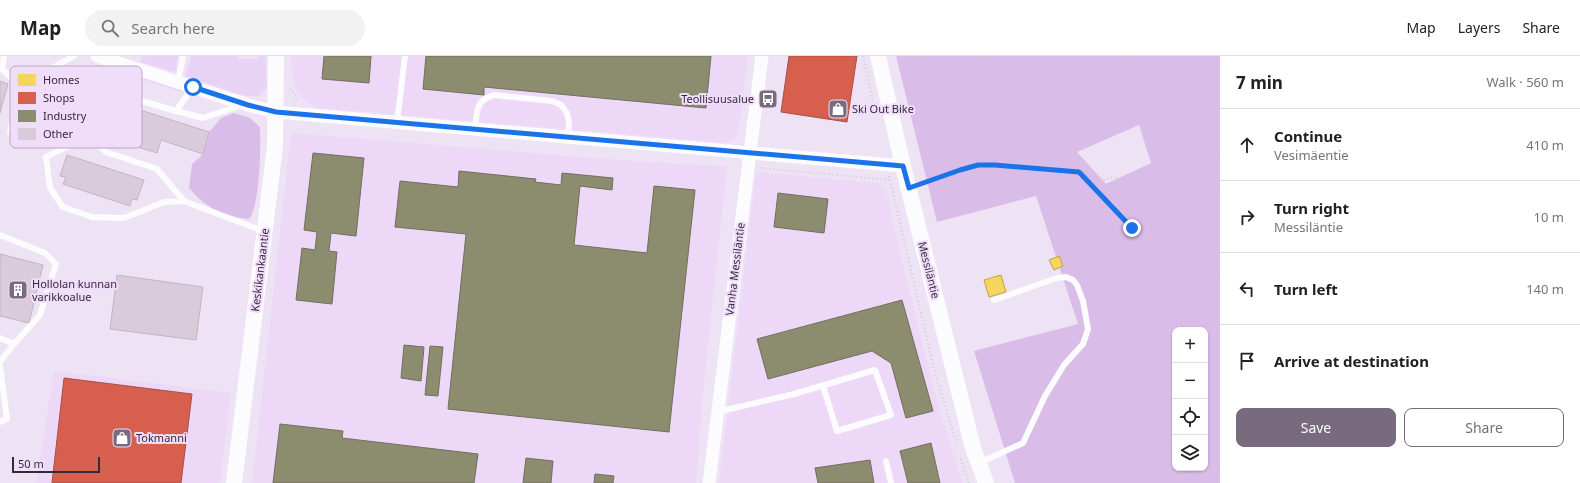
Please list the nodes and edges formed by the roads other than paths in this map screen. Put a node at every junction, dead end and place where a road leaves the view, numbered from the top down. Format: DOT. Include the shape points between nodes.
graph roads {
  1 [pos="4,56"];
  2 [pos="74,56"];
  3 [pos="98,56"];
  4 [pos="183,56"];
  5 [pos="276,56"];
  6 [pos="405,56"];
  7 [pos="762,56"];
  8 [pos="878,56"];
  9 [pos="56,66"];
  10 [pos="138,66"];
  11 [pos="1,68"];
  12 [pos="142,68"];
  13 [pos="10,77"];
  14 [pos="178,82"];
  15 [pos="193,87"];
  16 [pos="142,101"];
  17 [pos="244,104"];
  18 [pos="176,111"];
  19 [pos="276,112"];
  20 [pos="397,123"];
  21 [pos="475,130"];
  22 [pos="568,138"];
  23 [pos="64,148"];
  24 [pos="102,148"];
  25 [pos="749,153"];
  26 [pos="895,165"];
  27 [pos="184,202"];
  28 [pos="265,232"];
  29 [pos="0,235"];
  30 [pos="994,300"];
  31 [pos="0,338"];
  32 [pos="14,344"];
  33 [pos="0,364"];
  34 [pos="823,386"];
  35 [pos="717,412"];
  36 [pos="0,422"];
  37 [pos="886,461"];
  38 [pos="979,463"];
  39 [pos="234,483"];
  40 [pos="709,483"];
  41 [pos="891,483"];
  42 [pos="986,483"];
  1 -- 11 [label="lane"];
  2 -- 9 [label="lane"];
  3 -- 10 [label="street"];
  4 -- 14 [label="lane"];
  5 -- 19 [label="street, Keskikankaantie"];
  6 -- 20 [label="lane"];
  7 -- 25 [label="street, Vanha Messiläntie"];
  8 -- 26 [label="street, Messiläntie"];
  11 -- 13 [label="lane"];
  12 -- 14 [label="street"];
  14 -- 15 [label="street"];
  15 -- 17 [label="street"];
  15 -- 18 [label="lane"];
  16 -- 18 [label="lane"];
  17 -- 18 [label="lane" via="203,118"];
  17 -- 19 [label="street"];
  19 -- 20 [label="street"];
  19 -- 28 [label="street, Keskikankaantie" via="275,146"];
  20 -- 21 [label="street"];
  21 -- 22 [label="street"];
  21 -- 22 [label="lane" via="481,102 486,97 494,95 552,101 561,105 569,120"];
  22 -- 25 [label="street"];
  23 -- 27 [label="lane" via="46,157 50,188 63,207 92,217 124,218 164,202"];
  24 -- 27 [label="lane" via="106,152 157,169"];
  25 -- 26 [label="street"];
  25 -- 35 [label="street, Vanha Messiläntie"];
  26 -- 38 [label="street, Messiläntie" via="909,188 973,448"];
  27 -- 28 [label="lane"];
  28 -- 39 [label="street, Keskikankaantie"];
  29 -- 32 [label="lane" via="45,253 56,264 40,316"];
  30 -- 38 [label="lane" via="1066,277 1077,285 1088,329 1083,344 1064,365 1045,396 1022,443"];
  31 -- 32 [label="lane"];
  32 -- 33 [label="lane"];
  33 -- 36 [label="lane" via="7,419"];
  34 -- 34 [label="lane" via="875,370 891,415 837,431"];
  34 -- 35 [label="lane"];
  35 -- 40 [label="street, Vanha Messiläntie"];
  37 -- 41 [label="lane"];
  38 -- 42 [label="street, Messiläntie"];
}
